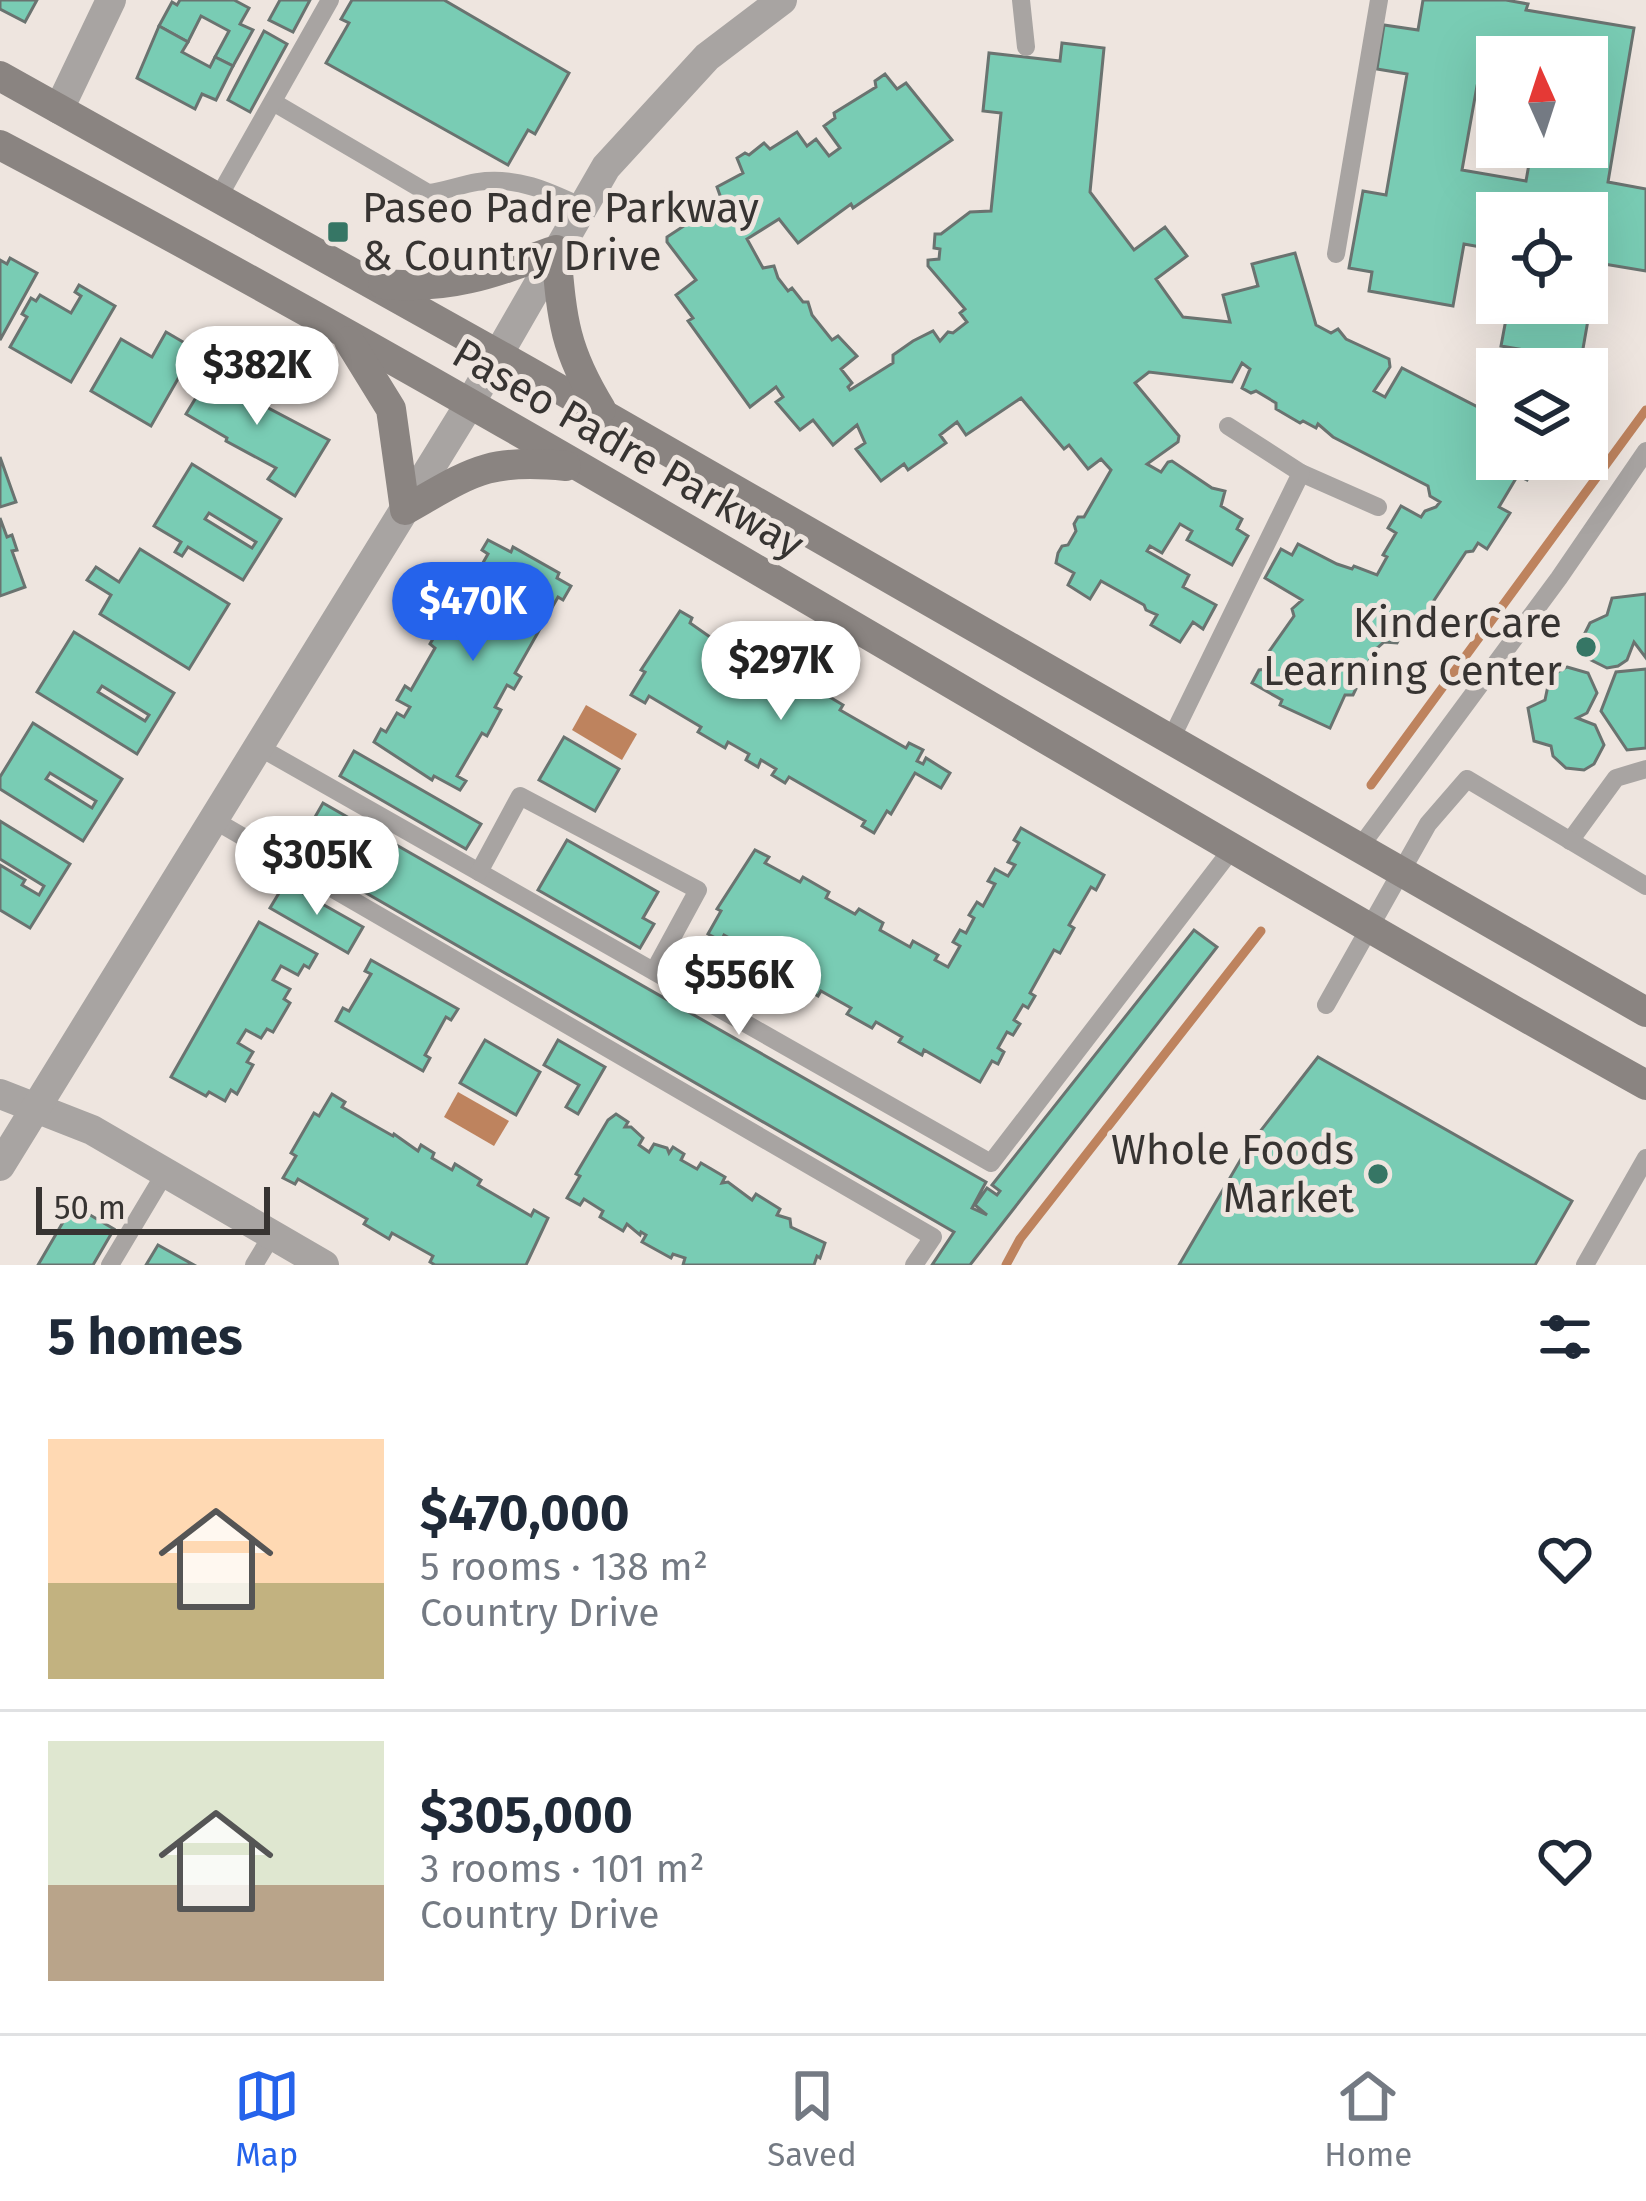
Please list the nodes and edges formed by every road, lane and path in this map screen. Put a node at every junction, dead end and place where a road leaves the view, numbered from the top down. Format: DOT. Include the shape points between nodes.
graph roads {
  1 [pos="111,0"];
  2 [pos="330,0"];
  3 [pos="782,0"];
  4 [pos="1022,0"];
  5 [pos="1379,0"];
  6 [pos="1026,47"];
  7 [pos="0,76"];
  8 [pos="273,102"];
  9 [pos="59,110"];
  10 [pos="0,145"];
  11 [pos="218,198"];
  12 [pos="582,207"];
  13 [pos="556,250"];
  14 [pos="1336,254"];
  15 [pos="371,283"];
  16 [pos="346,337"];
  17 [pos="498,354"];
  18 [pos="469,405"];
  19 [pos="605,415"];
  20 [pos="1228,426"];
  21 [pos="1646,451"];
  22 [pos="576,467"];
  23 [pos="1301,473"];
  24 [pos="1378,507"];
  25 [pos="405,510"];
  26 [pos="1171,739"];
  27 [pos="259,747"];
  28 [pos="1646,769"];
  29 [pos="214,820"];
  30 [pos="1570,841"];
  31 [pos="1360,847"];
  32 [pos="1232,849"];
  33 [pos="1403,871"];
  34 [pos="479,872"];
  35 [pos="1646,886"];
  36 [pos="1370,931"];
  37 [pos="654,971"];
  38 [pos="1326,1006"];
  39 [pos="1646,1012"];
  40 [pos="1646,1085"];
  41 [pos="0,1094"];
  42 [pos="35,1110"];
  43 [pos="1646,1158"];
  44 [pos="0,1166"];
  45 [pos="165,1173"];
  46 [pos="272,1235"];
  47 [pos="110,1265"];
  48 [pos="254,1265"];
  49 [pos="324,1265"];
  50 [pos="914,1265"];
  51 [pos="1585,1265"];
  1 -- 9 [label="street"];
  2 -- 8 [label="lane"];
  3 -- 12 [label="street" via="706,57 606,167"];
  4 -- 6 [label="lane"];
  5 -- 14 [label="lane"];
  7 -- 9 [label="main road, Paseo Padre Parkway"];
  8 -- 11 [label="lane"];
  8 -- 12 [label="lane" via="428,193 507,180"];
  9 -- 11 [label="main road, Paseo Padre Parkway"];
  10 -- 16 [label="main road, Paseo Padre Parkway"];
  11 -- 15 [label="main road, Paseo Padre Parkway"];
  12 -- 13 [label="street"];
  13 -- 15 [label="main road" via="461,283"];
  13 -- 17 [label="street"];
  13 -- 19 [label="main road" via="567,344"];
  15 -- 17 [label="main road, Paseo Padre Parkway"];
  16 -- 18 [label="main road, Paseo Padre Parkway"];
  16 -- 25 [label="main road" via="391,410"];
  17 -- 18 [label="street"];
  17 -- 19 [label="main road, Paseo Padre Parkway"];
  18 -- 22 [label="main road, Paseo Padre Parkway"];
  18 -- 25 [label="street"];
  19 -- 26 [label="main road, Paseo Padre Parkway"];
  20 -- 23 [label="lane"];
  21 -- 31 [label="lane"];
  22 -- 25 [label="main road" via="492,466"];
  22 -- 32 [label="main road, Paseo Padre Parkway"];
  23 -- 24 [label="lane"];
  23 -- 26 [label="lane"];
  25 -- 27 [label="street"];
  26 -- 31 [label="main road, Paseo Padre Parkway"];
  27 -- 29 [label="street"];
  27 -- 34 [label="lane"];
  28 -- 30 [label="lane" via="1616,778"];
  29 -- 42 [label="street"];
  29 -- 50 [label="lane" via="934,1237"];
  30 -- 33 [label="lane" via="1467,779 1428,824"];
  30 -- 35 [label="lane"];
  31 -- 33 [label="main road, Paseo Padre Parkway"];
  32 -- 36 [label="main road, Paseo Padre Parkway"];
  32 -- 37 [label="lane" via="991,1163"];
  33 -- 36 [label="lane"];
  33 -- 39 [label="main road, Paseo Padre Parkway"];
  34 -- 37 [label="lane"];
  34 -- 37 [label="lane" via="520,796 698,890"];
  36 -- 38 [label="lane"];
  36 -- 40 [label="main road, Paseo Padre Parkway"];
  41 -- 42 [label="street"];
  42 -- 44 [label="street"];
  42 -- 45 [label="street" via="92,1130"];
  43 -- 51 [label="lane"];
  45 -- 46 [label="street"];
  45 -- 47 [label="lane"];
  46 -- 48 [label="lane"];
  46 -- 49 [label="street"];
}
